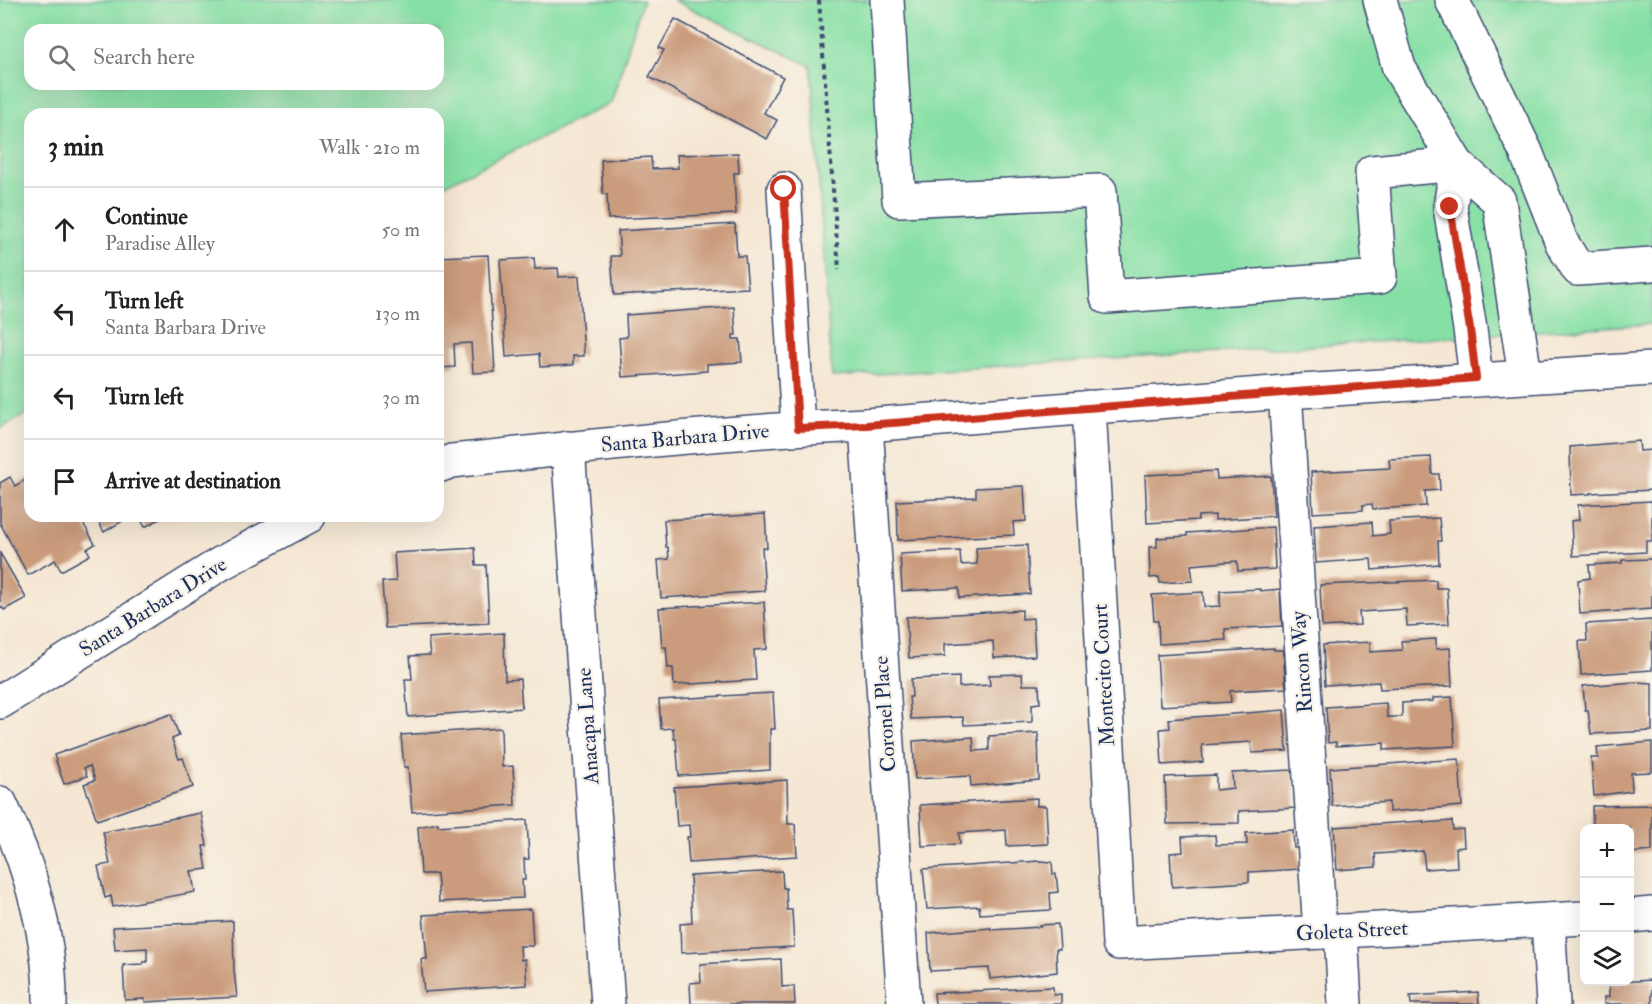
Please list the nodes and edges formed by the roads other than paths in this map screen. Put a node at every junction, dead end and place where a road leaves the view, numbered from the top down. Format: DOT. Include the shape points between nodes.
graph roads {
  1 [pos="887,0"];
  2 [pos="1380,0"];
  3 [pos="1452,0"];
  4 [pos="1457,164"];
  5 [pos="784,189"];
  6 [pos="1652,264"];
  7 [pos="1652,369"];
  8 [pos="1525,376"];
  9 [pos="1476,378"];
  10 [pos="1285,392"];
  11 [pos="1089,407"];
  12 [pos="866,425"];
  13 [pos="798,428"];
  14 [pos="568,448"];
  15 [pos="444,464"];
  16 [pos="298,522"];
  17 [pos="0,702"];
  18 [pos="0,803"];
  19 [pos="1652,914"];
  20 [pos="1634,916"];
  21 [pos="1580,918"];
  22 [pos="1548,920"];
  23 [pos="1330,932"];
  24 [pos="1119,943"];
  25 [pos="50,1004"];
  26 [pos="608,1004"];
  27 [pos="904,1004"];
  28 [pos="1346,1004"];
  29 [pos="1553,1004"];
  1 -- 4 [label="street" via="899,200 1100,191 1107,297 1380,277 1372,172"];
  2 -- 4 [label="street" via="1399,68"];
  3 -- 6 [label="street" via="1526,152 1562,243 1578,269"];
  4 -- 8 [label="street" via="1499,201"];
  4 -- 9 [label="street" via="1450,207"];
  5 -- 13 [label="street"];
  7 -- 8 [label="street, Santa Barbara Drive"];
  8 -- 9 [label="street, Santa Barbara Drive"];
  9 -- 10 [label="street, Santa Barbara Drive"];
  10 -- 11 [label="street, Santa Barbara Drive"];
  10 -- 23 [label="street, Rincon Way"];
  11 -- 12 [label="street, Santa Barbara Drive"];
  11 -- 24 [label="street, Montecito Court"];
  12 -- 13 [label="street, Santa Barbara Drive"];
  12 -- 27 [label="street, Coronel Place"];
  13 -- 14 [label="street, Santa Barbara Drive"];
  14 -- 15 [label="street, Santa Barbara Drive"];
  14 -- 26 [label="street, Anacapa Lane"];
  16 -- 17 [label="street, Santa Barbara Drive" via="220,564"];
  18 -- 25 [label="street" via="30,877 50,975"];
  19 -- 20 [label="street"];
  21 -- 22 [label="street, Goleta Street"];
  22 -- 23 [label="street, Goleta Street"];
  22 -- 29 [label="street"];
  23 -- 24 [label="street, Goleta Street"];
  23 -- 28 [label="street, Rincon Way"];
}
